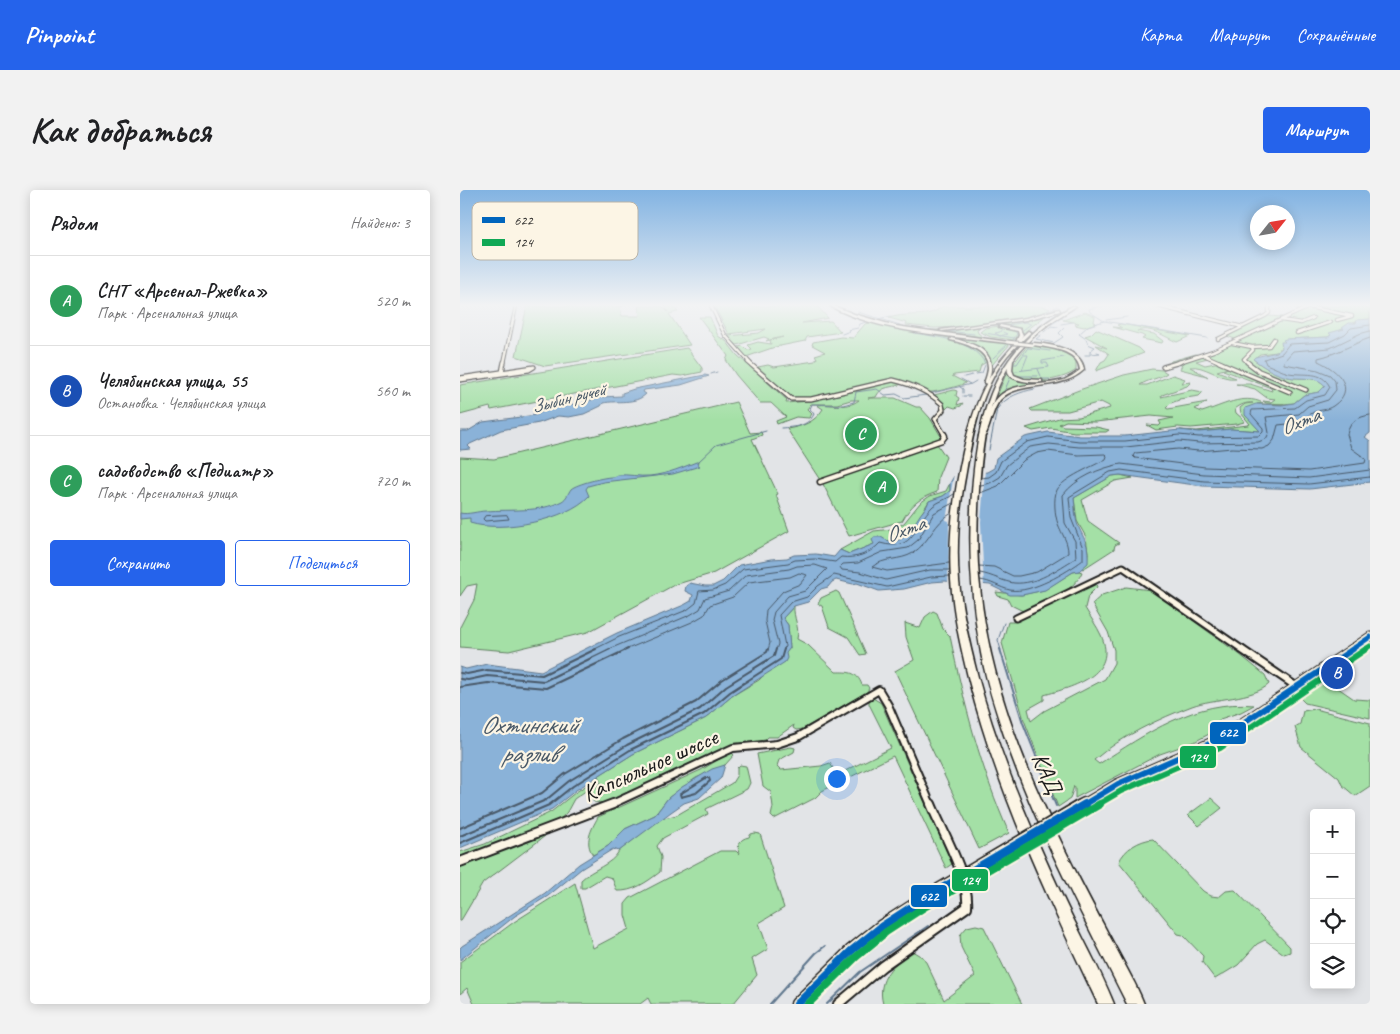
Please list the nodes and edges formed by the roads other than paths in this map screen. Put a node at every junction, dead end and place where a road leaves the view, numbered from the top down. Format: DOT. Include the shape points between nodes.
graph roads {
  1 [pos="508,344"];
  2 [pos="732,344"];
  3 [pos="966,344"];
  4 [pos="1014,344"];
  5 [pos="1025,344"];
  6 [pos="1027,344"];
  7 [pos="1029,344"];
  8 [pos="1230,344"];
  9 [pos="1237,344"];
  10 [pos="1271,344"];
  11 [pos="1034,345"];
  12 [pos="1252,347"];
  13 [pos="1204,355"];
  14 [pos="1011,360"];
  15 [pos="1163,367"];
  16 [pos="502,372"];
  17 [pos="460,379"];
  18 [pos="986,383"];
  19 [pos="1306,390"];
  20 [pos="1290,392"];
  21 [pos="982,436"];
  22 [pos="963,466"];
  23 [pos="820,482"];
  24 [pos="1016,618"];
  25 [pos="1370,637"];
  26 [pos="1297,687"];
  27 [pos="460,862"];
  28 [pos="797,1004"];
  29 [pos="838,1004"];
  30 [pos="1106,1004"];
  31 [pos="1136,1004"];
  1 -- 16 [label="street"];
  2 -- 23 [label="street" via="793,399 811,399 883,381 898,381 942,404 944,410 935,419 944,439"];
  3 -- 18 [label="main road" via="984,353 990,365"];
  4 -- 18 [label="highway"];
  5 -- 14 [label="highway"];
  6 -- 11 [label="main road, bridge"];
  7 -- 11 [label="main road, bridge"];
  8 -- 13 [label="street"];
  9 -- 12 [label="street"];
  10 -- 12 [label="street"];
  11 -- 14 [label="main road" via="1067,354 1078,362 1078,369 1058,379 1030,381 1012,374 1009,370"];
  11 -- 21 [label="main road" via="1071,354 1080,360 1082,370 1069,378 1021,388 1001,397"];
  12 -- 19 [label="street" via="1244,359 1252,368"];
  13 -- 15 [label="street"];
  13 -- 20 [label="street"];
  14 -- 21 [label="highway" via="992,393"];
  16 -- 17 [label="street"];
  16 -- 17 [label="street" via="534,367"];
  18 -- 22 [label="highway"];
  21 -- 31 [label="highway, КАД" via="973,530 976,600 984,648 1015,752 1046,824"];
  22 -- 30 [label="highway, КАД" via="954,557 957,599 967,650 983,710 1017,807"];
  24 -- 26 [label="street" via="1122,567"];
  25 -- 26 [label="street"];
  26 -- 28 [label="street, bridge" via="1216,741 1118,784 929,896 859,944"];
  27 -- 29 [label="street, Капсюльное шоссе" via="594,811 732,748 777,744 798,737 878,690 888,705 962,876 968,896 967,907 883,966"];
}
